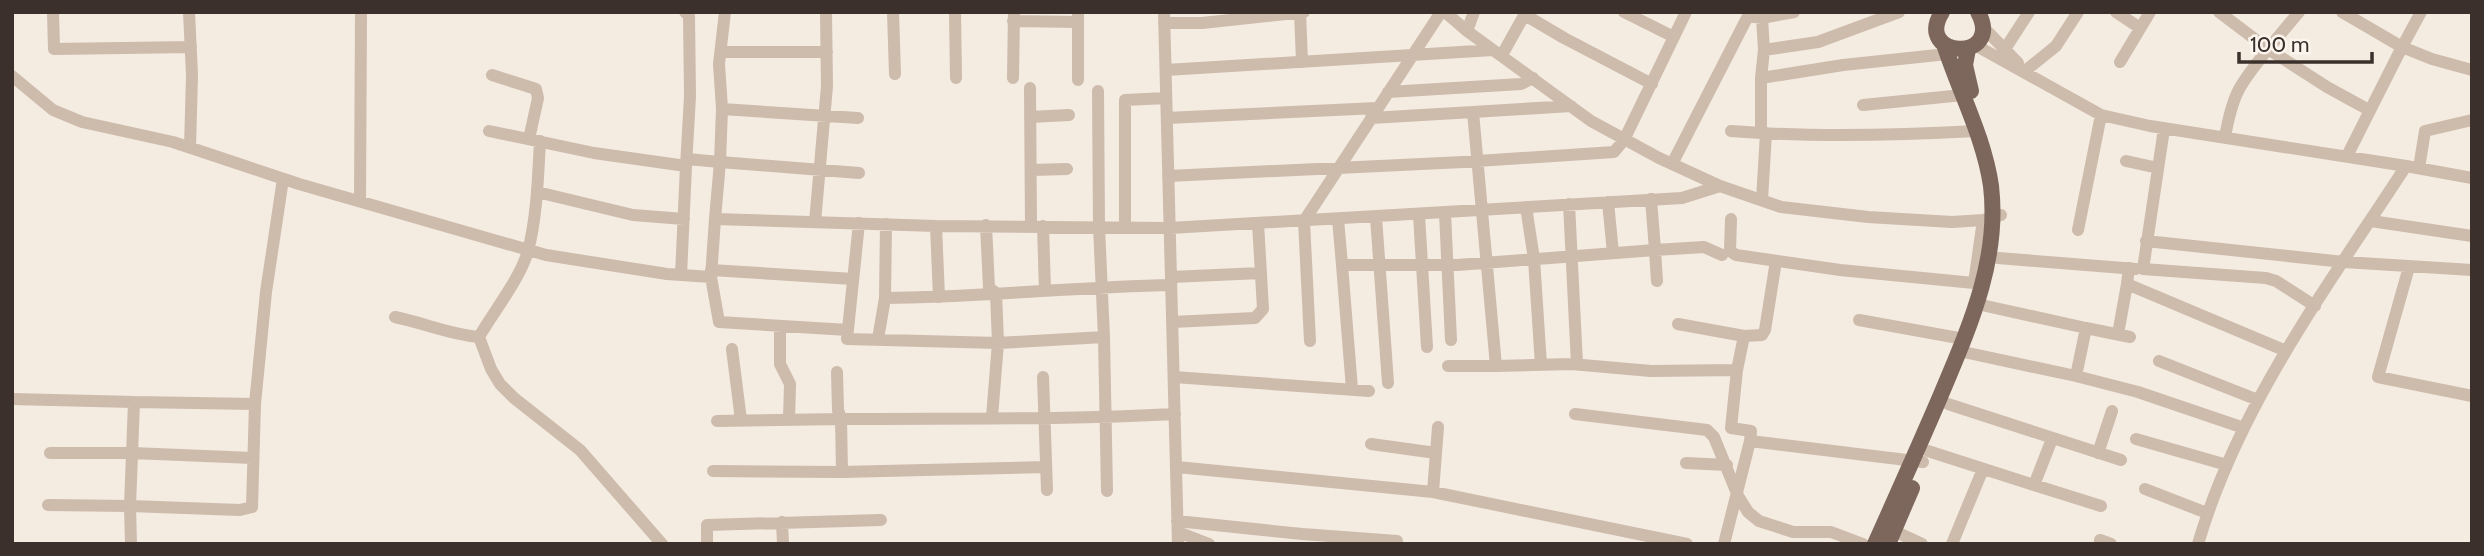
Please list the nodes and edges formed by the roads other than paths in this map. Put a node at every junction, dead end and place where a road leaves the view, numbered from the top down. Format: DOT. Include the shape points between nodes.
graph roads {
  1 [pos="53,12"];
  2 [pos="189,12"];
  3 [pos="361,12"];
  4 [pos="685,12"];
  5 [pos="725,12"];
  6 [pos="826,12"];
  7 [pos="894,12"];
  8 [pos="956,12"];
  9 [pos="1301,12"];
  10 [pos="1443,12"];
  11 [pos="1474,12"];
  12 [pos="1624,12"];
  13 [pos="1686,12"];
  14 [pos="1794,12"];
  15 [pos="1899,12"];
  16 [pos="1932,12"];
  17 [pos="1942,12"];
  18 [pos="2029,12"];
  19 [pos="2078,12"];
  20 [pos="2116,12"];
  21 [pos="2150,12"];
  22 [pos="2219,12"];
  23 [pos="2299,12"];
  24 [pos="2342,12"];
  25 [pos="2421,12"];
  26 [pos="1525,14"];
  27 [pos="1744,14"];
  28 [pos="1013,17"];
  29 [pos="1078,17"];
  30 [pos="1164,18"];
  31 [pos="1762,18"];
  32 [pos="1981,20"];
  33 [pos="2140,28"];
  34 [pos="1467,31"];
  35 [pos="1674,37"];
  36 [pos="1943,45"];
  37 [pos="191,47"];
  38 [pos="1972,47"];
  39 [pos="2402,47"];
  40 [pos="2005,49"];
  41 [pos="2268,49"];
  42 [pos="1764,50"];
  43 [pos="721,52"];
  44 [pos="827,52"];
  45 [pos="1497,52"];
  46 [pos="1413,54"];
  47 [pos="1302,62"];
  48 [pos="2120,62"];
  49 [pos="1166,70"];
  50 [pos="2472,70"];
  51 [pos="2025,71"];
  52 [pos="895,74"];
  53 [pos="492,75"];
  54 [pos="12,76"];
  55 [pos="956,78"];
  56 [pos="1013,78"];
  57 [pos="1533,78"];
  58 [pos="1761,78"];
  59 [pos="1078,80"];
  60 [pos="1652,84"];
  61 [pos="1030,88"];
  62 [pos="1098,91"];
  63 [pos="1388,92"];
  64 [pos="1963,95"];
  65 [pos="1166,98"];
  66 [pos="1863,105"];
  67 [pos="1571,106"];
  68 [pos="722,109"];
  69 [pos="2369,110"];
  70 [pos="1474,112"];
  71 [pos="1374,113"];
  72 [pos="825,115"];
  73 [pos="1069,115"];
  74 [pos="2101,115"];
  75 [pos="1030,117"];
  76 [pos="858,118"];
  77 [pos="1167,118"];
  78 [pos="2472,120"];
  79 [pos="2164,129"];
  80 [pos="489,131"];
  81 [pos="1731,131"];
  82 [pos="1976,131"];
  83 [pos="1764,133"];
  84 [pos="2225,137"];
  85 [pos="534,140"];
  86 [pos="1624,140"];
  87 [pos="190,148"];
  88 [pos="2347,156"];
  89 [pos="1478,160"];
  90 [pos="2126,161"];
  91 [pos="720,162"];
  92 [pos="687,163"];
  93 [pos="1672,164"];
  94 [pos="1339,166"];
  95 [pos="2412,167"];
  96 [pos="2158,168"];
  97 [pos="1067,169"];
  98 [pos="1031,170"];
  99 [pos="820,171"];
  100 [pos="859,173"];
  101 [pos="1168,176"];
  102 [pos="283,178"];
  103 [pos="2472,178"];
  104 [pos="1720,186"];
  105 [pos="537,192"];
  106 [pos="1651,200"];
  107 [pos="1762,200"];
  108 [pos="360,201"];
  109 [pos="1608,202"];
  110 [pos="1569,204"];
  111 [pos="1526,207"];
  112 [pos="1483,209"];
  113 [pos="1445,213"];
  114 [pos="1419,215"];
  115 [pos="1377,217"];
  116 [pos="1992,218"];
  117 [pos="684,219"];
  118 [pos="715,219"];
  119 [pos="1338,219"];
  120 [pos="1731,219"];
  121 [pos="2371,220"];
  122 [pos="1304,221"];
  123 [pos="814,222"];
  124 [pos="859,223"];
  125 [pos="1258,223"];
  126 [pos="886,224"];
  127 [pos="986,225"];
  128 [pos="936,226"];
  129 [pos="1037,226"];
  130 [pos="1099,227"];
  131 [pos="1125,227"];
  132 [pos="1170,228"];
  133 [pos="2078,230"];
  134 [pos="2472,236"];
  135 [pos="2146,241"];
  136 [pos="528,250"];
  137 [pos="1655,250"];
  138 [pos="2256,252"];
  139 [pos="1613,253"];
  140 [pos="1722,255"];
  141 [pos="1573,256"];
  142 [pos="1998,258"];
  143 [pos="1534,259"];
  144 [pos="1776,261"];
  145 [pos="2344,261"];
  146 [pos="1487,262"];
  147 [pos="1342,265"];
  148 [pos="1421,265"];
  149 [pos="1449,265"];
  150 [pos="1381,266"];
  151 [pos="2409,267"];
  152 [pos="2129,268"];
  153 [pos="2143,269"];
  154 [pos="2472,270"];
  155 [pos="711,273"];
  156 [pos="1261,273"];
  157 [pos="681,275"];
  158 [pos="2255,277"];
  159 [pos="853,279"];
  160 [pos="1171,281"];
  161 [pos="1657,281"];
  162 [pos="2127,284"];
  163 [pos="1983,285"];
  164 [pos="1103,286"];
  165 [pos="1045,291"];
  166 [pos="996,293"];
  167 [pos="939,297"];
  168 [pos="885,298"];
  169 [pos="1986,306"];
  170 [pos="2315,306"];
  171 [pos="395,317"];
  172 [pos="1858,320"];
  173 [pos="1172,323"];
  174 [pos="1678,324"];
  175 [pos="780,326"];
  176 [pos="2086,327"];
  177 [pos="848,330"];
  178 [pos="1744,336"];
  179 [pos="479,337"];
  180 [pos="1104,337"];
  181 [pos="878,339"];
  182 [pos="1451,340"];
  183 [pos="1311,341"];
  184 [pos="998,343"];
  185 [pos="1427,347"];
  186 [pos="1964,348"];
  187 [pos="732,349"];
  188 [pos="2286,351"];
  189 [pos="2159,361"];
  190 [pos="1577,364"];
  191 [pos="1541,365"];
  192 [pos="1448,366"];
  193 [pos="1496,366"];
  194 [pos="1737,370"];
  195 [pos="837,372"];
  196 [pos="2076,376"];
  197 [pos="1043,377"];
  198 [pos="1174,377"];
  199 [pos="1388,383"];
  200 [pos="1352,389"];
  201 [pos="1369,391"];
  202 [pos="2472,396"];
  203 [pos="12,399"];
  204 [pos="2258,400"];
  205 [pos="134,402"];
  206 [pos="255,404"];
  207 [pos="1948,404"];
  208 [pos="2112,411"];
  209 [pos="1175,414"];
  210 [pos="1575,414"];
  211 [pos="992,417"];
  212 [pos="1105,418"];
  213 [pos="841,419"];
  214 [pos="1044,419"];
  215 [pos="741,420"];
  216 [pos="789,420"];
  217 [pos="717,421"];
  218 [pos="1438,426"];
  219 [pos="2244,428"];
  220 [pos="2052,439"];
  221 [pos="2136,439"];
  222 [pos="1750,441"];
  223 [pos="1371,444"];
  224 [pos="50,453"];
  225 [pos="132,453"];
  226 [pos="1436,453"];
  227 [pos="2098,453"];
  228 [pos="253,458"];
  229 [pos="1921,458"];
  230 [pos="2121,460"];
  231 [pos="1686,463"];
  232 [pos="1727,465"];
  233 [pos="2227,466"];
  234 [pos="1046,467"];
  235 [pos="1177,467"];
  236 [pos="1983,469"];
  237 [pos="713,471"];
  238 [pos="842,472"];
  239 [pos="2034,485"];
  240 [pos="2146,489"];
  241 [pos="1047,490"];
  242 [pos="1107,491"];
  243 [pos="1433,492"];
  244 [pos="1738,496"];
  245 [pos="48,505"];
  246 [pos="130,506"];
  247 [pos="2101,506"];
  248 [pos="2207,513"];
  249 [pos="881,520"];
  250 [pos="782,522"];
  251 [pos="1178,532"];
  252 [pos="1891,537"];
  253 [pos="1327,539"];
  254 [pos="1397,541"];
  255 [pos="131,544"];
  256 [pos="663,544"];
  257 [pos="707,544"];
  258 [pos="783,544"];
  259 [pos="1209,544"];
  260 [pos="1687,544"];
  261 [pos="1724,544"];
  262 [pos="1863,544"];
  263 [pos="1875,544"];
  264 [pos="1922,544"];
  265 [pos="1952,544"];
  266 [pos="2198,544"];
  1 -- 37 [label="street" via="54,49"];
  2 -- 37 [label="street"];
  3 -- 108 [label="street"];
  4 -- 92 [label="street" via="689,16 691,96"];
  5 -- 43 [label="street"];
  6 -- 44 [label="street"];
  7 -- 52 [label="street"];
  8 -- 55 [label="street"];
  9 -- 30 [label="street" via="1202,23"];
  9 -- 47 [label="street"];
  10 -- 34 [label="street"];
  10 -- 46 [label="street"];
  11 -- 34 [label="street"];
  12 -- 35 [label="street"];
  13 -- 35 [label="street"];
  14 -- 31 [label="street"];
  15 -- 42 [label="street" via="1818,41"];
  16 -- 36 [label="main road"];
  17 -- 36 [label="main road" via="1937,21"];
  18 -- 40 [label="street"];
  19 -- 51 [label="street" via="2056,46"];
  20 -- 33 [label="street"];
  21 -- 33 [label="street"];
  22 -- 41 [label="street"];
  23 -- 41 [label="street"];
  24 -- 39 [label="street"];
  25 -- 39 [label="street"];
  26 -- 45 [label="street"];
  26 -- 60 [label="street"];
  27 -- 31 [label="street"];
  27 -- 93 [label="street"];
  28 -- 29 [label="street"];
  28 -- 56 [label="street"];
  29 -- 59 [label="street"];
  30 -- 49 [label="street"];
  31 -- 42 [label="street"];
  32 -- 38 [label="main road" via="1982,34"];
  32 -- 40 [label="street"];
  33 -- 48 [label="street"];
  34 -- 45 [label="street"];
  35 -- 60 [label="street"];
  36 -- 38 [label="main road" via="1955,50"];
  36 -- 58 [label="street"];
  36 -- 64 [label="main road"];
  37 -- 87 [label="street"];
  38 -- 51 [label="street"];
  38 -- 116 [label="main road" via="1965,65 1967,78 2000,183"];
  39 -- 50 [label="street"];
  39 -- 69 [label="street"];
  40 -- 51 [label="street"];
  41 -- 69 [label="street"];
  41 -- 84 [label="street" via="2239,85"];
  42 -- 58 [label="street"];
  43 -- 44 [label="street"];
  43 -- 68 [label="street"];
  44 -- 72 [label="street"];
  45 -- 46 [label="street"];
  45 -- 57 [label="street"];
  46 -- 47 [label="street"];
  46 -- 63 [label="street"];
  47 -- 49 [label="street"];
  49 -- 65 [label="street"];
  51 -- 74 [label="street"];
  53 -- 85 [label="street" via="536,89"];
  54 -- 87 [label="street" via="52,110 82,122"];
  57 -- 63 [label="street" via="1521,84"];
  57 -- 67 [label="street"];
  58 -- 83 [label="street"];
  60 -- 86 [label="street"];
  61 -- 75 [label="street"];
  62 -- 130 [label="street"];
  63 -- 71 [label="street"];
  64 -- 66 [label="street"];
  64 -- 82 [label="main road"];
  65 -- 77 [label="street"];
  65 -- 131 [label="street" via="1125,100"];
  67 -- 70 [label="street"];
  67 -- 86 [label="street"];
  68 -- 72 [label="street"];
  68 -- 91 [label="street"];
  69 -- 88 [label="street"];
  70 -- 71 [label="street"];
  70 -- 89 [label="street"];
  71 -- 77 [label="street"];
  71 -- 94 [label="street"];
  72 -- 76 [label="street"];
  72 -- 99 [label="street"];
  73 -- 75 [label="street"];
  74 -- 79 [label="street"];
  74 -- 133 [label="street"];
  75 -- 98 [label="street"];
  77 -- 101 [label="street"];
  78 -- 95 [label="street" via="2425,131"];
  79 -- 84 [label="street"];
  79 -- 96 [label="street"];
  80 -- 85 [label="street"];
  81 -- 83 [label="street"];
  82 -- 83 [label="street" via="1826,137"];
  82 -- 116 [label="main road" via="1990,185"];
  83 -- 107 [label="street"];
  84 -- 88 [label="street"];
  85 -- 92 [label="street" via="594,153"];
  85 -- 105 [label="street"];
  86 -- 89 [label="street" via="1614,152"];
  86 -- 93 [label="street"];
  87 -- 102 [label="street"];
  88 -- 95 [label="street"];
  89 -- 94 [label="street"];
  89 -- 112 [label="street"];
  90 -- 96 [label="street"];
  91 -- 92 [label="street"];
  91 -- 99 [label="street"];
  91 -- 118 [label="street"];
  92 -- 117 [label="street"];
  93 -- 104 [label="street"];
  94 -- 101 [label="street"];
  94 -- 122 [label="street"];
  95 -- 103 [label="street"];
  95 -- 121 [label="street"];
  96 -- 135 [label="street"];
  97 -- 98 [label="street"];
  98 -- 129 [label="street"];
  99 -- 100 [label="street"];
  99 -- 123 [label="street"];
  101 -- 132 [label="street"];
  102 -- 108 [label="street"];
  102 -- 206 [label="street"];
  104 -- 106 [label="street" via="1682,198"];
  104 -- 107 [label="street"];
  105 -- 117 [label="street" via="633,215"];
  105 -- 136 [label="street"];
  106 -- 109 [label="street"];
  106 -- 137 [label="street"];
  107 -- 116 [label="street" via="1781,207 1868,218 1951,222"];
  108 -- 136 [label="street"];
  109 -- 110 [label="street"];
  109 -- 139 [label="street"];
  110 -- 111 [label="street"];
  110 -- 141 [label="street"];
  111 -- 112 [label="street"];
  111 -- 143 [label="street"];
  112 -- 113 [label="street"];
  112 -- 146 [label="street"];
  113 -- 114 [label="street"];
  113 -- 149 [label="street"];
  114 -- 115 [label="street"];
  114 -- 148 [label="street"];
  115 -- 119 [label="street"];
  115 -- 150 [label="street"];
  116 -- 142 [label="main road"];
  116 -- 163 [label="main road"];
  117 -- 157 [label="street"];
  118 -- 123 [label="street"];
  118 -- 155 [label="street"];
  119 -- 122 [label="street"];
  119 -- 147 [label="street"];
  120 -- 144 [label="street" via="1732,254"];
  121 -- 134 [label="street"];
  121 -- 145 [label="street"];
  122 -- 125 [label="street"];
  122 -- 183 [label="street"];
  123 -- 124 [label="street"];
  124 -- 126 [label="street"];
  124 -- 159 [label="street"];
  125 -- 132 [label="street"];
  125 -- 156 [label="street"];
  126 -- 128 [label="street"];
  126 -- 168 [label="street"];
  127 -- 128 [label="street"];
  127 -- 129 [label="street"];
  127 -- 166 [label="street" via="989,288"];
  128 -- 167 [label="street"];
  129 -- 130 [label="street"];
  129 -- 165 [label="street"];
  130 -- 131 [label="street"];
  130 -- 164 [label="street"];
  131 -- 132 [label="street"];
  132 -- 160 [label="street"];
  135 -- 138 [label="street"];
  135 -- 153 [label="street"];
  136 -- 157 [label="street"];
  136 -- 179 [label="street"];
  137 -- 139 [label="street"];
  137 -- 140 [label="street" via="1704,247"];
  137 -- 161 [label="street"];
  138 -- 145 [label="street"];
  138 -- 158 [label="street"];
  139 -- 141 [label="street"];
  141 -- 143 [label="street"];
  141 -- 190 [label="street"];
  142 -- 152 [label="street"];
  142 -- 163 [label="main road"];
  143 -- 146 [label="street"];
  143 -- 191 [label="street"];
  144 -- 163 [label="street"];
  144 -- 178 [label="street" via="1765,330 1762,335"];
  145 -- 151 [label="street"];
  145 -- 170 [label="street"];
  146 -- 149 [label="street"];
  146 -- 193 [label="street"];
  147 -- 150 [label="street"];
  147 -- 200 [label="street"];
  148 -- 149 [label="street"];
  148 -- 150 [label="street"];
  148 -- 185 [label="street"];
  149 -- 182 [label="street"];
  150 -- 199 [label="street"];
  151 -- 154 [label="street"];
  151 -- 202 [label="street" via="2378,377"];
  152 -- 153 [label="street"];
  152 -- 162 [label="street"];
  153 -- 158 [label="street"];
  155 -- 157 [label="street"];
  155 -- 159 [label="street"];
  155 -- 175 [label="street" via="719,322"];
  156 -- 160 [label="street"];
  156 -- 173 [label="street" via="1263,309 1258,316"];
  158 -- 170 [label="street" via="2276,281"];
  159 -- 177 [label="street"];
  160 -- 164 [label="street"];
  160 -- 173 [label="street"];
  162 -- 176 [label="street" via="2124,336"];
  162 -- 188 [label="street"];
  163 -- 169 [label="main road"];
  163 -- 186 [label="main road"];
  164 -- 165 [label="street"];
  164 -- 180 [label="street"];
  165 -- 166 [label="street"];
  166 -- 167 [label="street"];
  166 -- 184 [label="street"];
  167 -- 168 [label="street"];
  168 -- 181 [label="street"];
  169 -- 176 [label="street"];
  169 -- 186 [label="main road"];
  170 -- 188 [label="street"];
  171 -- 179 [label="street"];
  172 -- 186 [label="street"];
  173 -- 198 [label="street"];
  174 -- 178 [label="street"];
  175 -- 177 [label="street"];
  175 -- 216 [label="street" via="780,364 790,384"];
  176 -- 196 [label="street"];
  177 -- 181 [label="street" via="847,339"];
  178 -- 194 [label="street"];
  179 -- 256 [label="street" via="500,384 580,450"];
  180 -- 184 [label="street"];
  180 -- 212 [label="street"];
  181 -- 184 [label="street"];
  184 -- 211 [label="street"];
  186 -- 196 [label="street"];
  186 -- 207 [label="main road"];
  186 -- 229 [label="main road"];
  187 -- 215 [label="street"];
  188 -- 204 [label="street"];
  189 -- 204 [label="street"];
  190 -- 191 [label="street"];
  190 -- 194 [label="street" via="1651,371"];
  191 -- 193 [label="street"];
  192 -- 193 [label="street"];
  194 -- 222 [label="street" via="1731,428 1751,431"];
  195 -- 213 [label="street"];
  196 -- 219 [label="street"];
  197 -- 214 [label="street"];
  198 -- 200 [label="street"];
  198 -- 209 [label="street"];
  200 -- 201 [label="street"];
  203 -- 205 [label="street"];
  204 -- 219 [label="street"];
  205 -- 206 [label="street"];
  205 -- 225 [label="street"];
  206 -- 228 [label="street"];
  207 -- 220 [label="street"];
  207 -- 229 [label="main road"];
  208 -- 227 [label="street"];
  209 -- 212 [label="street"];
  209 -- 235 [label="street"];
  210 -- 232 [label="street" via="1702,428 1714,437"];
  211 -- 213 [label="street"];
  211 -- 214 [label="street"];
  212 -- 214 [label="street"];
  212 -- 242 [label="street"];
  213 -- 216 [label="street"];
  213 -- 238 [label="street"];
  214 -- 234 [label="street"];
  215 -- 216 [label="street"];
  215 -- 217 [label="street"];
  218 -- 226 [label="street"];
  219 -- 233 [label="street"];
  220 -- 227 [label="street"];
  220 -- 239 [label="street"];
  221 -- 233 [label="street"];
  222 -- 229 [label="street"];
  222 -- 244 [label="street"];
  223 -- 226 [label="street"];
  224 -- 225 [label="street"];
  225 -- 228 [label="street"];
  225 -- 246 [label="street"];
  226 -- 243 [label="street"];
  227 -- 230 [label="street"];
  228 -- 246 [label="street" via="252,508"];
  229 -- 236 [label="street"];
  229 -- 252 [label="main road"];
  229 -- 263 [label="main road"];
  231 -- 232 [label="street"];
  232 -- 244 [label="street"];
  233 -- 248 [label="street"];
  234 -- 238 [label="street"];
  234 -- 241 [label="street"];
  235 -- 243 [label="street"];
  235 -- 251 [label="street"];
  236 -- 239 [label="street"];
  236 -- 265 [label="street"];
  237 -- 238 [label="street"];
  239 -- 247 [label="street"];
  240 -- 248 [label="street"];
  243 -- 260 [label="street"];
  244 -- 261 [label="street"];
  244 -- 262 [label="street" via="1748,512 1769,526 1799,533 1831,532"];
  245 -- 246 [label="street"];
  246 -- 255 [label="street"];
  248 -- 266 [label="street"];
  249 -- 250 [label="street"];
  250 -- 257 [label="street" via="708,525"];
  250 -- 258 [label="street"];
  251 -- 253 [label="street" via="1302,534"];
  251 -- 259 [label="street"];
  252 -- 264 [label="street"];
  253 -- 254 [label="street"];
}
